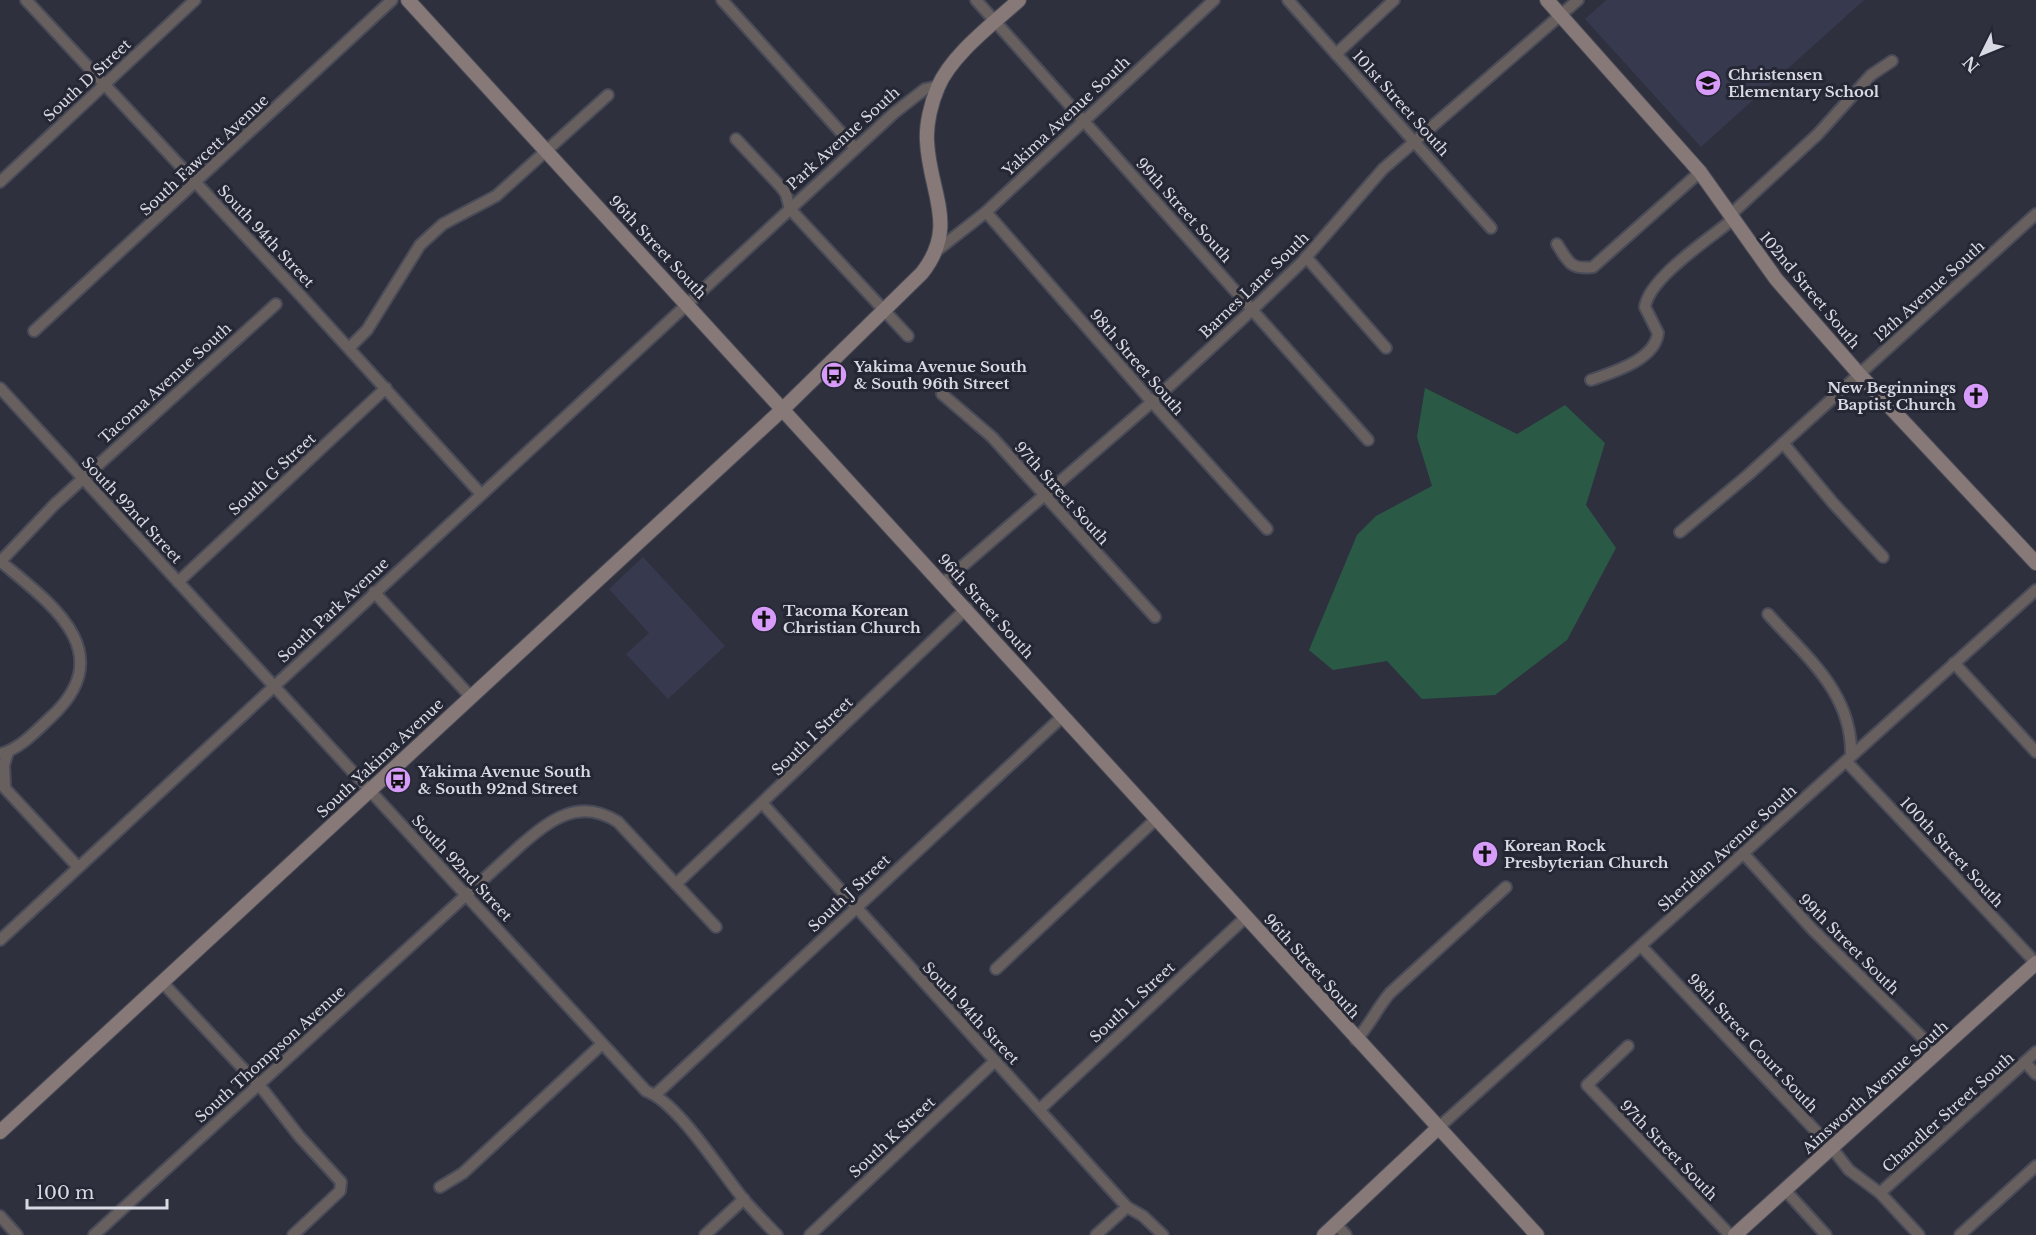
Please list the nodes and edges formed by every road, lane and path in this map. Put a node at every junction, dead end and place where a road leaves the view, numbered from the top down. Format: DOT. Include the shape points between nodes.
graph roads {
  1 [pos="26,0"];
  2 [pos="195,0"];
  3 [pos="392,0"];
  4 [pos="408,0"];
  5 [pos="722,0"];
  6 [pos="975,0"];
  7 [pos="1019,0"];
  8 [pos="1214,0"];
  9 [pos="1288,0"];
  10 [pos="1394,0"];
  11 [pos="1547,0"];
  12 [pos="1578,0"];
  13 [pos="1561,15"];
  14 [pos="995,22"];
  15 [pos="1336,54"];
  16 [pos="1892,61"];
  17 [pos="103,84"];
  18 [pos="938,86"];
  19 [pos="608,95"];
  20 [pos="1086,122"];
  21 [pos="736,139"];
  22 [pos="1416,141"];
  23 [pos="855,148"];
  24 [pos="547,151"];
  25 [pos="1700,172"];
  26 [pos="0,182"];
  27 [pos="197,183"];
  28 [pos="790,209"];
  29 [pos="986,212"];
  30 [pos="2036,214"];
  31 [pos="1730,218"];
  32 [pos="1491,228"];
  33 [pos="1557,244"];
  34 [pos="935,252"];
  35 [pos="1306,257"];
  36 [pos="686,302"];
  37 [pos="276,303"];
  38 [pos="1252,310"];
  39 [pos="885,311"];
  40 [pos="34,331"];
  41 [pos="908,336"];
  42 [pos="349,348"];
  43 [pos="1386,348"];
  44 [pos="1859,374"];
  45 [pos="1591,380"];
  46 [pos="0,388"];
  47 [pos="386,388"];
  48 [pos="942,394"];
  49 [pos="1152,402"];
  50 [pos="783,409"];
  51 [pos="1368,440"];
  52 [pos="1783,443"];
  53 [pos="83,478"];
  54 [pos="481,494"];
  55 [pos="1044,496"];
  56 [pos="1267,529"];
  57 [pos="1680,532"];
  58 [pos="1883,556"];
  59 [pos="0,562"];
  60 [pos="2036,563"];
  61 [pos="178,582"];
  62 [pos="943,583"];
  63 [pos="2036,590"];
  64 [pos="374,592"];
  65 [pos="967,608"];
  66 [pos="1768,614"];
  67 [pos="1155,617"];
  68 [pos="1954,663"];
  69 [pos="274,686"];
  70 [pos="470,696"];
  71 [pos="1063,716"];
  72 [pos="2036,752"];
  73 [pos="4,753"];
  74 [pos="1848,758"];
  75 [pos="2,785"];
  76 [pos="370,790"];
  77 [pos="763,804"];
  78 [pos="1156,819"];
  79 [pos="1743,853"];
  80 [pos="78,867"];
  81 [pos="676,884"];
  82 [pos="1506,887"];
  83 [pos="466,896"];
  84 [pos="856,907"];
  85 [pos="1245,918"];
  86 [pos="716,927"];
  87 [pos="0,940"];
  88 [pos="1641,946"];
  89 [pos="2036,963"];
  90 [pos="996,969"];
  91 [pos="162,982"];
  92 [pos="1356,1040"];
  93 [pos="602,1044"];
  94 [pos="1628,1046"];
  95 [pos="1937,1052"];
  96 [pos="2036,1052"];
  97 [pos="995,1061"];
  98 [pos="2025,1062"];
  99 [pos="2036,1074"];
  100 [pos="258,1085"];
  101 [pos="656,1094"];
  102 [pos="1040,1109"];
  103 [pos="1438,1128"];
  104 [pos="0,1132"];
  105 [pos="1832,1148"];
  106 [pos="2036,1166"];
  107 [pos="440,1187"];
  108 [pos="1785,1190"];
  109 [pos="1880,1193"];
  110 [pos="744,1199"];
  111 [pos="1127,1207"];
  112 [pos="0,1216"];
  113 [pos="1336,1224"];
  114 [pos="17,1235"];
  115 [pos="94,1235"];
  116 [pos="293,1235"];
  117 [pos="705,1235"];
  118 [pos="777,1235"];
  119 [pos="810,1235"];
  120 [pos="1096,1235"];
  121 [pos="1164,1235"];
  122 [pos="1324,1235"];
  123 [pos="1346,1235"];
  124 [pos="1537,1235"];
  125 [pos="1730,1235"];
  126 [pos="1735,1235"];
  127 [pos="1826,1235"];
  128 [pos="1919,1235"];
  129 [pos="1960,1235"];
  1 -- 17 [label="street, South 94th Street"];
  2 -- 17 [label="street, South D Street"];
  3 -- 27 [label="street, South Fawcett Avenue"];
  4 -- 24 [label="main road, 96th Street South"];
  5 -- 23 [label="street"];
  6 -- 14 [label="street, 99th Street South"];
  7 -- 14 [label="main road"];
  8 -- 20 [label="street, Yakima Avenue South"];
  9 -- 15 [label="street, 101st Street South"];
  10 -- 15 [label="street"];
  11 -- 13 [label="main road, 102nd Street South"];
  12 -- 13 [label="street, Barnes Lane South"];
  13 -- 22 [label="street, Barnes Lane South"];
  13 -- 25 [label="main road, 102nd Street South"];
  14 -- 18 [label="main road" via="951,66"];
  14 -- 20 [label="street, 99th Street South"];
  15 -- 22 [label="street, 101st Street South"];
  16 -- 31 [label="street" via="1871,75 1818,134"];
  17 -- 26 [label="street, South D Street"];
  17 -- 27 [label="street, South 94th Street"];
  18 -- 23 [label="street, Park Avenue South" via="917,93"];
  18 -- 34 [label="main road, Yakima Avenue South" via="927,140 942,219"];
  19 -- 24 [label="street"];
  20 -- 29 [label="street, Yakima Avenue South"];
  20 -- 38 [label="street, 99th Street South"];
  21 -- 28 [label="street" via="781,187"];
  22 -- 32 [label="street, 101st Street South"];
  22 -- 35 [label="street, Barnes Lane South" via="1371,181"];
  23 -- 28 [label="street, Park Avenue South"];
  24 -- 36 [label="main road, 96th Street South"];
  24 -- 42 [label="street" via="484,204 443,224 420,245 367,330"];
  25 -- 31 [label="main road, 102nd Street South"];
  25 -- 33 [label="street" via="1593,267 1578,269 1570,264"];
  27 -- 40 [label="street, South Fawcett Avenue"];
  27 -- 42 [label="street, South 94th Street"];
  28 -- 36 [label="street, Park Avenue South"];
  28 -- 39 [label="street"];
  29 -- 34 [label="street, Yakima Avenue South"];
  29 -- 49 [label="street, 98th Street South"];
  30 -- 44 [label="street, 12th Avenue South"];
  31 -- 44 [label="main road, 102nd Street South" via="1776,279"];
  31 -- 45 [label="street" via="1649,294 1645,307 1658,333 1653,347 1625,367"];
  34 -- 39 [label="main road, Yakima Avenue South" via="922,273"];
  35 -- 38 [label="street, Barnes Lane South"];
  35 -- 43 [label="street"];
  36 -- 50 [label="main road, 96th Street South"];
  36 -- 54 [label="street, South Park Avenue"];
  37 -- 53 [label="street, Tacoma Avenue South"];
  38 -- 49 [label="street, Barnes Lane South"];
  38 -- 51 [label="street, 99th Street South"];
  39 -- 41 [label="street"];
  39 -- 50 [label="main road, Yakima Avenue South"];
  42 -- 47 [label="street, South 94th Street"];
  44 -- 52 [label="street, 12th Avenue South"];
  44 -- 60 [label="main road, 102nd Street South"];
  46 -- 53 [label="street, South 92nd Street"];
  47 -- 54 [label="street, South 94th Street"];
  47 -- 61 [label="street, South G Street"];
  48 -- 55 [label="street, 97th Street South" via="992,437"];
  49 -- 55 [label="street, Barnes Lane South"];
  49 -- 56 [label="street, 98th Street South"];
  50 -- 62 [label="main road, 96th Street South"];
  50 -- 70 [label="main road, South Yakima Avenue"];
  52 -- 57 [label="street, 12th Avenue South"];
  52 -- 58 [label="street"];
  53 -- 59 [label="street, Tacoma Avenue South"];
  53 -- 61 [label="street, South 92nd Street"];
  54 -- 64 [label="street, South Park Avenue"];
  55 -- 62 [label="street, Barnes Lane South"];
  55 -- 67 [label="street, 97th Street South"];
  59 -- 73 [label="street" via="67,622 79,645 77,681 70,696 52,716"];
  61 -- 69 [label="street, South 92nd Street"];
  62 -- 65 [label="main road, 96th Street South"];
  63 -- 68 [label="street, Sheridan Avenue South"];
  64 -- 69 [label="street, South Park Avenue"];
  64 -- 70 [label="street"];
  65 -- 71 [label="main road, 96th Street South"];
  65 -- 77 [label="street, South I Street"];
  66 -- 74 [label="street" via="1797,641 1830,682 1852,736"];
  68 -- 72 [label="street"];
  68 -- 74 [label="street, Sheridan Avenue South"];
  69 -- 76 [label="street, South 92nd Street"];
  69 -- 80 [label="street, South Park Avenue"];
  70 -- 76 [label="main road, South Yakima Avenue"];
  71 -- 78 [label="main road, 96th Street South"];
  71 -- 84 [label="street, South J Street"];
  73 -- 75 [label="street"];
  74 -- 79 [label="street, Sheridan Avenue South"];
  74 -- 89 [label="street, 100th Street South"];
  75 -- 80 [label="street"];
  76 -- 83 [label="street, South 92nd Street"];
  76 -- 91 [label="main road, South Yakima Avenue"];
  77 -- 81 [label="street, South I Street"];
  77 -- 84 [label="street, South 94th Street"];
  78 -- 85 [label="main road, 96th Street South"];
  78 -- 90 [label="street"];
  79 -- 88 [label="street, Sheridan Avenue South"];
  79 -- 95 [label="street, 99th Street South" via="1813,930"];
  80 -- 87 [label="street, South Park Avenue"];
  81 -- 83 [label="street, South Thompson Avenue" via="618,822 596,813 574,812 544,825"];
  81 -- 86 [label="street, South Thompson Avenue"];
  82 -- 92 [label="street" via="1390,993"];
  83 -- 93 [label="street, South 92nd Street"];
  83 -- 100 [label="street, South Thompson Avenue"];
  84 -- 97 [label="street, South 94th Street"];
  84 -- 101 [label="street, South J Street"];
  85 -- 92 [label="main road, 96th Street South"];
  85 -- 102 [label="street, South L Street"];
  88 -- 103 [label="street, Sheridan Avenue South"];
  88 -- 105 [label="street, 98th Street Court South"];
  89 -- 95 [label="main road, Ainsworth Avenue South"];
  91 -- 100 [label="street"];
  91 -- 104 [label="main road, South Yakima Avenue"];
  92 -- 103 [label="main road, 96th Street South"];
  93 -- 101 [label="street, South 92nd Street" via="646,1092"];
  93 -- 107 [label="street" via="463,1173"];
  94 -- 125 [label="street, 97th Street South" via="1587,1085"];
  95 -- 105 [label="main road, Ainsworth Avenue South"];
  96 -- 98 [label="street, Chandler Street South"];
  97 -- 102 [label="street, South 94th Street"];
  97 -- 119 [label="street, South K Street"];
  98 -- 99 [label="street"];
  98 -- 109 [label="street, Chandler Street South"];
  100 -- 115 [label="street, South Thompson Avenue"];
  100 -- 116 [label="street" via="341,1182 340,1191"];
  101 -- 110 [label="street, South 92nd Street"];
  102 -- 111 [label="street, South 94th Street"];
  103 -- 113 [label="main road"];
  103 -- 124 [label="main road, 96th Street South"];
  105 -- 108 [label="main road, Ainsworth Avenue South"];
  105 -- 109 [label="street, 98th Street Court South" via="1849,1170"];
  106 -- 129 [label="street"];
  108 -- 126 [label="main road, Ainsworth Avenue South"];
  108 -- 127 [label="street"];
  109 -- 128 [label="street, 98th Street Court South"];
  110 -- 117 [label="street"];
  110 -- 118 [label="street, South 92nd Street"];
  111 -- 120 [label="street"];
  111 -- 121 [label="street, South 94th Street"];
  112 -- 114 [label="street"];
  113 -- 122 [label="main road"];
  113 -- 123 [label="street"];
}
